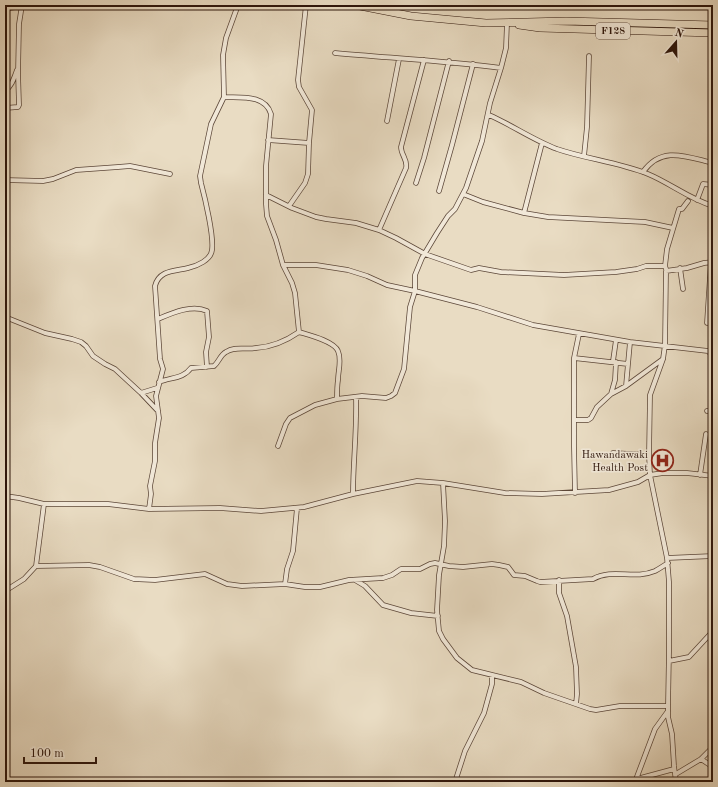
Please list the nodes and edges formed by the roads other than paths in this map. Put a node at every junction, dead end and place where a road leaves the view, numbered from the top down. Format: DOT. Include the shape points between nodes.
graph roads {
  1 [pos="23,5"];
  2 [pos="238,5"];
  3 [pos="306,5"];
  4 [pos="355,5"];
  5 [pos="5,7"];
  6 [pos="510,23"];
  7 [pos="713,25"];
  8 [pos="713,33"];
  9 [pos="334,53"];
  10 [pos="589,56"];
  11 [pos="399,59"];
  12 [pos="424,60"];
  13 [pos="449,62"];
  14 [pos="473,64"];
  15 [pos="18,66"];
  16 [pos="501,68"];
  17 [pos="5,91"];
  18 [pos="224,97"];
  19 [pos="5,108"];
  20 [pos="489,115"];
  21 [pos="387,121"];
  22 [pos="268,140"];
  23 [pos="309,143"];
  24 [pos="542,143"];
  25 [pos="584,156"];
  26 [pos="713,163"];
  27 [pos="644,172"];
  28 [pos="170,174"];
  29 [pos="5,180"];
  30 [pos="416,183"];
  31 [pos="713,185"];
  32 [pos="439,191"];
  33 [pos="463,194"];
  34 [pos="266,195"];
  35 [pos="696,200"];
  36 [pos="688,201"];
  37 [pos="288,206"];
  38 [pos="713,206"];
  39 [pos="524,213"];
  40 [pos="673,228"];
  41 [pos="379,230"];
  42 [pos="424,254"];
  43 [pos="712,262"];
  44 [pos="283,265"];
  45 [pos="665,268"];
  46 [pos="680,268"];
  47 [pos="682,289"];
  48 [pos="415,291"];
  49 [pos="5,317"];
  50 [pos="158,319"];
  51 [pos="707,323"];
  52 [pos="299,332"];
  53 [pos="579,334"];
  54 [pos="616,340"];
  55 [pos="630,342"];
  56 [pos="665,345"];
  57 [pos="713,356"];
  58 [pos="574,358"];
  59 [pos="663,359"];
  60 [pos="615,361"];
  61 [pos="628,364"];
  62 [pos="207,367"];
  63 [pos="159,382"];
  64 [pos="626,386"];
  65 [pos="157,388"];
  66 [pos="141,393"];
  67 [pos="611,394"];
  68 [pos="356,398"];
  69 [pos="338,399"];
  70 [pos="708,410"];
  71 [pos="713,410"];
  72 [pos="158,411"];
  73 [pos="574,420"];
  74 [pos="706,434"];
  75 [pos="278,446"];
  76 [pos="613,453"];
  77 [pos="649,455"];
  78 [pos="650,475"];
  79 [pos="700,475"];
  80 [pos="713,476"];
  81 [pos="443,483"];
  82 [pos="575,492"];
  83 [pos="353,494"];
  84 [pos="5,496"];
  85 [pos="44,504"];
  86 [pos="297,508"];
  87 [pos="149,509"];
  88 [pos="713,556"];
  89 [pos="667,560"];
  90 [pos="441,564"];
  91 [pos="36,566"];
  92 [pos="354,580"];
  93 [pos="559,580"];
  94 [pos="285,584"];
  95 [pos="5,591"];
  96 [pos="438,616"];
  97 [pos="713,632"];
  98 [pos="669,661"];
  99 [pos="492,675"];
  100 [pos="576,704"];
  101 [pos="668,708"];
  102 [pos="713,747"];
  103 [pos="701,759"];
  104 [pos="713,767"];
  105 [pos="674,769"];
  106 [pos="676,774"];
  107 [pos="636,781"];
  108 [pos="455,782"];
  109 [pos="676,782"];
  1 -- 5 [label="street"];
  1 -- 15 [label="street" via="19,24"];
  2 -- 18 [label="street" via="226,38 223,55"];
  3 -- 23 [label="street" via="298,80 312,110"];
  4 -- 6 [label="main road, F128" via="429,18"];
  6 -- 7 [label="main road, F128" via="566,21"];
  6 -- 8 [label="main road, F128" via="540,28"];
  6 -- 16 [label="street"];
  9 -- 11 [label="street"];
  10 -- 25 [label="street"];
  11 -- 12 [label="street"];
  11 -- 21 [label="street"];
  12 -- 13 [label="street"];
  12 -- 41 [label="street" via="401,147 406,168"];
  13 -- 14 [label="street"];
  13 -- 30 [label="street"];
  14 -- 16 [label="street"];
  14 -- 32 [label="street"];
  15 -- 17 [label="street" via="12,84"];
  15 -- 19 [label="street" via="19,106"];
  16 -- 20 [label="street"];
  18 -- 22 [label="street" via="256,99 263,102 270,114"];
  18 -- 50 [label="street" via="211,124 200,176 210,231 211,255 189,268 169,271 156,281"];
  20 -- 24 [label="street"];
  20 -- 33 [label="street" via="474,167"];
  22 -- 23 [label="street"];
  22 -- 34 [label="street"];
  23 -- 37 [label="street" via="308,174 305,183"];
  24 -- 25 [label="street"];
  24 -- 39 [label="street"];
  25 -- 27 [label="street"];
  26 -- 27 [label="street" via="683,156 665,156 657,159"];
  27 -- 35 [label="street"];
  28 -- 29 [label="street" via="130,166 76,170 43,181"];
  31 -- 35 [label="street" via="703,184"];
  33 -- 39 [label="street"];
  33 -- 42 [label="street"];
  34 -- 37 [label="street"];
  34 -- 44 [label="street" via="267,216"];
  35 -- 38 [label="street"];
  36 -- 40 [label="street" via="679,209"];
  37 -- 41 [label="street" via="326,219 356,223"];
  39 -- 40 [label="street" via="548,217 645,222"];
  40 -- 45 [label="street"];
  41 -- 42 [label="street"];
  42 -- 45 [label="street" via="471,270 479,268 514,273 564,275 616,272 646,266"];
  42 -- 48 [label="street" via="415,275"];
  43 -- 46 [label="street"];
  43 -- 51 [label="street"];
  44 -- 48 [label="street" via="316,265 348,270 387,285"];
  44 -- 52 [label="street" via="295,293"];
  45 -- 46 [label="street"];
  45 -- 56 [label="street"];
  46 -- 47 [label="street"];
  48 -- 53 [label="street" via="533,325"];
  48 -- 68 [label="street" via="410,307 404,369 396,393 386,398"];
  49 -- 66 [label="street" via="45,333 81,342 93,356 115,369"];
  50 -- 62 [label="street" via="194,308 207,311 210,337 206,352"];
  50 -- 63 [label="street" via="163,369"];
  52 -- 62 [label="street" via="269,346 230,350 225,352 216,364"];
  52 -- 69 [label="street" via="332,344 338,350"];
  53 -- 54 [label="street"];
  53 -- 58 [label="street"];
  54 -- 55 [label="street"];
  54 -- 60 [label="street"];
  55 -- 56 [label="street"];
  55 -- 61 [label="street"];
  56 -- 57 [label="street" via="708,351"];
  56 -- 59 [label="street"];
  58 -- 60 [label="street"];
  58 -- 73 [label="street"];
  59 -- 64 [label="street"];
  59 -- 77 [label="street" via="650,396"];
  60 -- 61 [label="street"];
  60 -- 67 [label="street" via="615,380"];
  61 -- 64 [label="street"];
  62 -- 63 [label="street" via="191,368 183,376"];
  63 -- 65 [label="street"];
  64 -- 67 [label="street"];
  65 -- 66 [label="street"];
  65 -- 72 [label="street"];
  66 -- 72 [label="street"];
  67 -- 73 [label="street" via="597,407 591,418"];
  68 -- 69 [label="street"];
  68 -- 83 [label="street"];
  69 -- 75 [label="street" via="315,405 290,418"];
  70 -- 71 [label="street"];
  72 -- 87 [label="street"];
  73 -- 82 [label="street"];
  74 -- 79 [label="street"];
  76 -- 77 [label="street"];
  77 -- 78 [label="street"];
  78 -- 79 [label="street"];
  78 -- 82 [label="street" via="638,482 609,490"];
  78 -- 89 [label="street"];
  79 -- 80 [label="street"];
  81 -- 82 [label="street" via="515,494"];
  81 -- 83 [label="street" via="417,481"];
  81 -- 90 [label="street" via="445,521"];
  83 -- 86 [label="street"];
  84 -- 85 [label="street"];
  85 -- 87 [label="street" via="108,504"];
  85 -- 91 [label="street"];
  86 -- 87 [label="street" via="261,511 220,508"];
  86 -- 94 [label="street" via="293,551"];
  88 -- 89 [label="street"];
  89 -- 93 [label="street" via="655,571 644,574 612,573 599,575 593,579"];
  89 -- 98 [label="street"];
  90 -- 92 [label="street" via="401,570 383,578"];
  90 -- 93 [label="street" via="463,567 492,564 508,567 514,575 528,576 537,581"];
  90 -- 96 [label="street"];
  91 -- 94 [label="street" via="89,565 139,580 201,574 210,575 232,585"];
  91 -- 95 [label="street" via="24,579"];
  92 -- 94 [label="street" via="320,586"];
  92 -- 96 [label="street" via="365,586 382,605 411,613"];
  93 -- 100 [label="street" via="559,593 567,616 576,667"];
  96 -- 99 [label="street" via="443,639 457,658 472,670"];
  97 -- 98 [label="street" via="689,657"];
  98 -- 101 [label="street"];
  99 -- 100 [label="street" via="521,682"];
  99 -- 108 [label="street" via="484,713 465,751"];
  100 -- 101 [label="street" via="596,710 620,706"];
  101 -- 105 [label="street"];
  101 -- 107 [label="street" via="655,728"];
  102 -- 103 [label="street"];
  103 -- 104 [label="street"];
  103 -- 106 [label="street"];
  105 -- 106 [label="street"];
  105 -- 107 [label="street"];
  106 -- 109 [label="street"];
}
